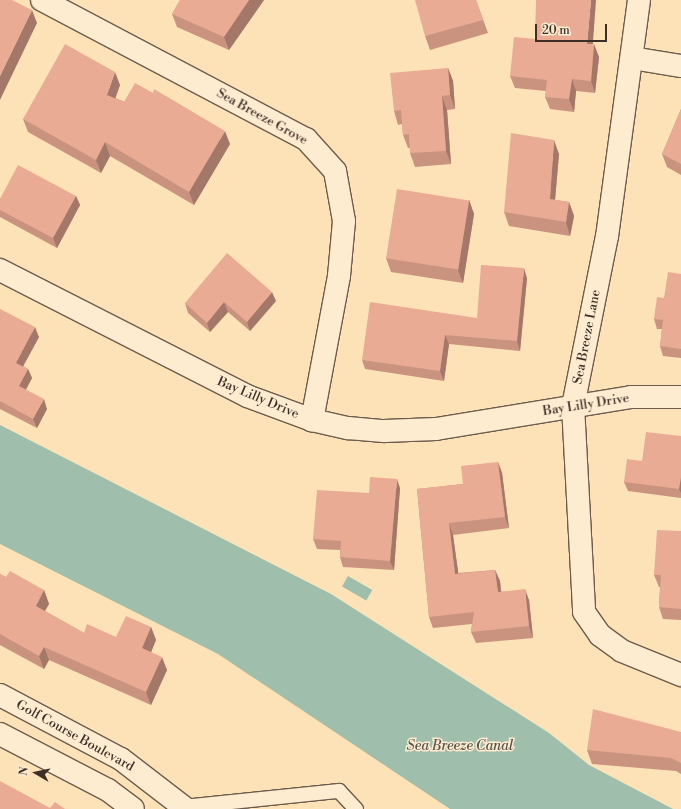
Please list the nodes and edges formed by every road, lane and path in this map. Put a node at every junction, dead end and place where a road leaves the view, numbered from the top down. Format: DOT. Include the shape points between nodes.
graph roads {
  1 [pos="42,0"];
  2 [pos="639,0"];
  3 [pos="632,58"];
  4 [pos="681,66"];
  5 [pos="0,270"];
  6 [pos="681,397"];
  7 [pos="573,406"];
  8 [pos="312,420"];
  9 [pos="679,674"];
  10 [pos="0,695"];
  11 [pos="0,734"];
  12 [pos="121,758"];
  13 [pos="108,790"];
  14 [pos="184,808"];
  15 [pos="133,809"];
  16 [pos="356,809"];
  1 -- 8 [label="street, Sea Breeze Grove" via="306,138 335,171 343,229 338,276"];
  2 -- 3 [label="street, Sea Breeze Lane"];
  3 -- 4 [label="street"];
  3 -- 7 [label="street, Sea Breeze Lane" via="607,236"];
  5 -- 8 [label="street, Bay Lilly Drive" via="247,396"];
  6 -- 7 [label="street, Bay Lilly Drive" via="631,397"];
  7 -- 8 [label="street, Bay Lilly Drive" via="436,429 384,431"];
  7 -- 9 [label="street, Sea Breeze Lane" via="584,612 600,635 622,651"];
  10 -- 12 [label="street, Golf Course Boulevard"];
  11 -- 13 [label="street"];
  12 -- 13 [label="street"];
  12 -- 14 [label="street, Golf Course Boulevard"];
  13 -- 15 [label="street"];
  14 -- 16 [label="lane" via="339,791"];
}
